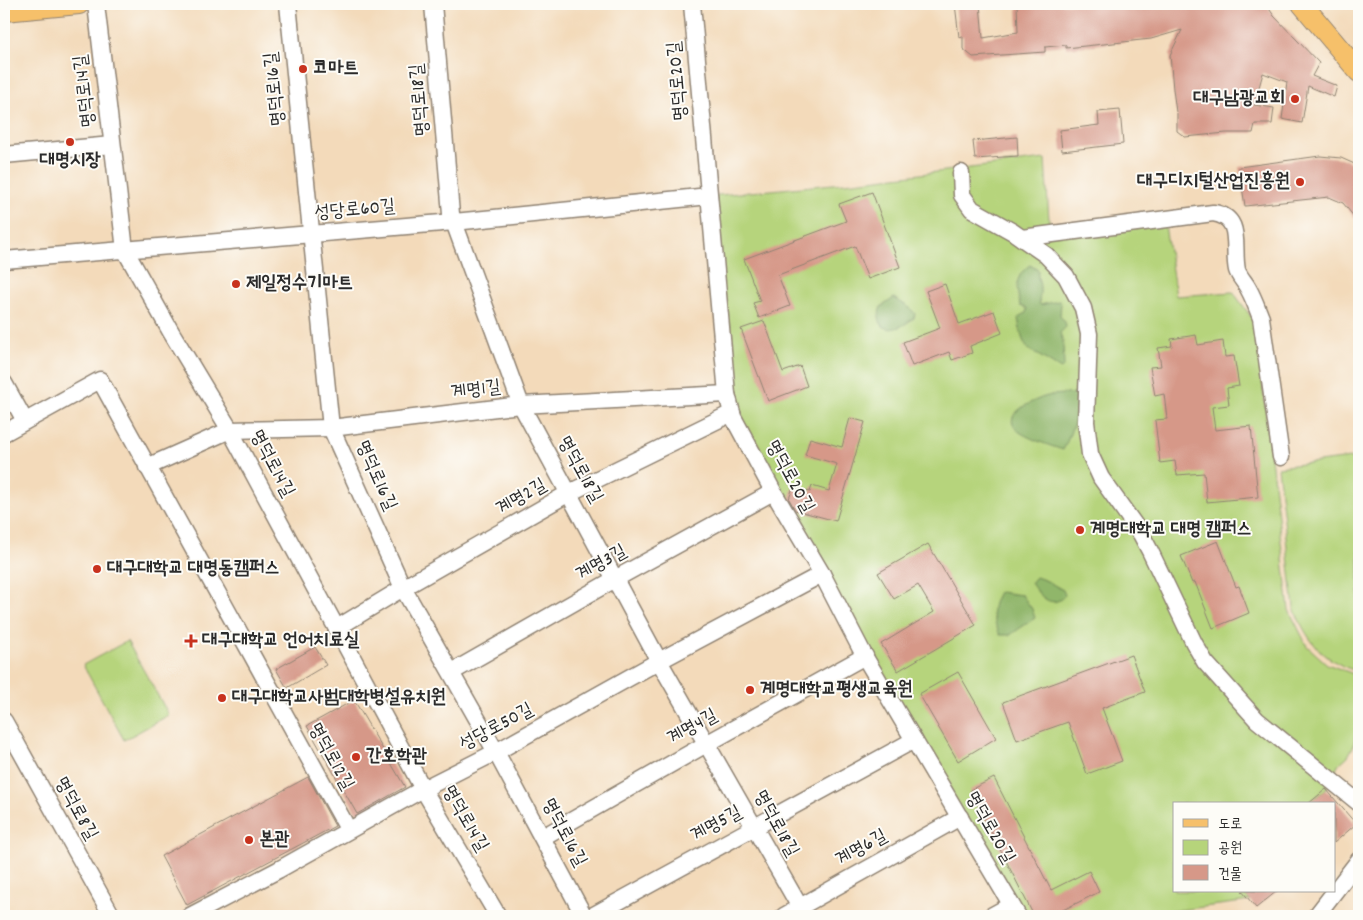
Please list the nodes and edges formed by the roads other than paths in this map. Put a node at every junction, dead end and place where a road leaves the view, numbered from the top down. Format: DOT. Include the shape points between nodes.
graph roads {
  1 [pos="79,4"];
  2 [pos="96,4"];
  3 [pos="288,4"];
  4 [pos="433,4"];
  5 [pos="692,4"];
  6 [pos="1302,4"];
  7 [pos="4,11"];
  8 [pos="1359,72"];
  9 [pos="112,145"];
  10 [pos="4,155"];
  11 [pos="961,173"];
  12 [pos="709,196"];
  13 [pos="454,222"];
  14 [pos="311,235"];
  15 [pos="1022,238"];
  16 [pos="125,250"];
  17 [pos="4,260"];
  18 [pos="4,383"];
  19 [pos="727,394"];
  20 [pos="521,405"];
  21 [pos="732,413"];
  22 [pos="25,421"];
  23 [pos="331,428"];
  24 [pos="230,430"];
  25 [pos="4,433"];
  26 [pos="1281,457"];
  27 [pos="147,467"];
  28 [pos="773,492"];
  29 [pos="570,494"];
  30 [pos="822,574"];
  31 [pos="615,579"];
  32 [pos="403,588"];
  33 [pos="337,628"];
  34 [pos="865,656"];
  35 [pos="660,660"];
  36 [pos="452,672"];
  37 [pos="4,721"];
  38 [pos="914,740"];
  39 [pos="708,743"];
  40 [pos="496,752"];
  41 [pos="423,789"];
  42 [pos="1359,803"];
  43 [pos="960,817"];
  44 [pos="754,827"];
  45 [pos="348,829"];
  46 [pos="542,837"];
  47 [pos="1359,860"];
  48 [pos="1336,890"];
  49 [pos="1334,892"];
  50 [pos="1014,911"];
  51 [pos="802,912"];
  52 [pos="112,916"];
  53 [pos="190,916"];
  54 [pos="498,916"];
  55 [pos="584,916"];
  56 [pos="592,916"];
  57 [pos="784,916"];
  58 [pos="991,916"];
  59 [pos="1316,916"];
  1 -- 7 [label="main road"];
  2 -- 9 [label="street, 명덕로14길"];
  3 -- 14 [label="street, 명덕로16길"];
  4 -- 13 [label="street, 명덕로18길"];
  5 -- 12 [label="street, 명덕로20길"];
  6 -- 8 [label="main road"];
  9 -- 10 [label="street"];
  9 -- 16 [label="street, 명덕로14길"];
  11 -- 15 [label="street" via="962,195 972,209"];
  12 -- 13 [label="street, 성당로60길"];
  12 -- 19 [label="street, 명덕로20길"];
  13 -- 14 [label="street, 성당로60길"];
  13 -- 20 [label="street, 명덕로18길"];
  14 -- 16 [label="street, 성당로60길"];
  14 -- 23 [label="street, 명덕로16길"];
  15 -- 26 [label="street" via="1213,212 1223,214 1232,222 1237,270 1261,318"];
  15 -- 42 [label="street" via="1046,255 1066,276 1083,308 1089,334 1086,422 1090,454 1101,478 1141,534 1205,662 1256,720"];
  16 -- 17 [label="street, 성당로60길"];
  16 -- 24 [label="street, 명덕로14길"];
  18 -- 22 [label="street"];
  19 -- 20 [label="street, 계명1길"];
  19 -- 21 [label="street, 명덕로20길"];
  20 -- 23 [label="street, 계명1길"];
  20 -- 29 [label="street, 명덕로18길"];
  21 -- 28 [label="street, 명덕로20길"];
  21 -- 29 [label="street, 계명2길"];
  22 -- 25 [label="street"];
  22 -- 27 [label="street, 명덕로12길" via="100,380"];
  23 -- 24 [label="street, 계명1길"];
  23 -- 32 [label="street, 명덕로16길"];
  24 -- 27 [label="street"];
  24 -- 33 [label="street, 명덕로14길"];
  27 -- 45 [label="street, 명덕로12길"];
  28 -- 30 [label="street, 명덕로20길"];
  28 -- 31 [label="street, 계명3길"];
  29 -- 31 [label="street, 명덕로18길"];
  29 -- 32 [label="street, 계명2길"];
  30 -- 34 [label="street, 명덕로20길"];
  30 -- 35 [label="street, 성당로50길"];
  31 -- 35 [label="street, 명덕로18길"];
  31 -- 36 [label="street, 계명3길"];
  32 -- 33 [label="street, 계명2길"];
  32 -- 36 [label="street, 명덕로16길"];
  33 -- 41 [label="street, 명덕로14길"];
  34 -- 38 [label="street, 명덕로20길"];
  34 -- 39 [label="street, 계명4길"];
  35 -- 39 [label="street, 명덕로18길"];
  35 -- 40 [label="street, 성당로50길"];
  36 -- 40 [label="street, 명덕로16길"];
  37 -- 52 [label="street, 명덕로8길"];
  38 -- 43 [label="street, 명덕로20길"];
  38 -- 44 [label="street, 계명5길"];
  39 -- 44 [label="street, 명덕로18길"];
  39 -- 46 [label="street, 계명4길"];
  40 -- 41 [label="street, 성당로50길"];
  40 -- 46 [label="street, 명덕로16길"];
  41 -- 45 [label="street, 성당로50길"];
  41 -- 54 [label="street, 명덕로14길"];
  43 -- 50 [label="street, 명덕로20길"];
  43 -- 51 [label="street, 계명6길"];
  44 -- 51 [label="street, 명덕로18길"];
  44 -- 56 [label="street, 계명5길"];
  45 -- 53 [label="street, 성당로50길"];
  46 -- 55 [label="street, 명덕로16길"];
  47 -- 48 [label="street"];
  49 -- 59 [label="street"];
  50 -- 58 [label="street"];
  51 -- 57 [label="street, 계명6길"];
}
